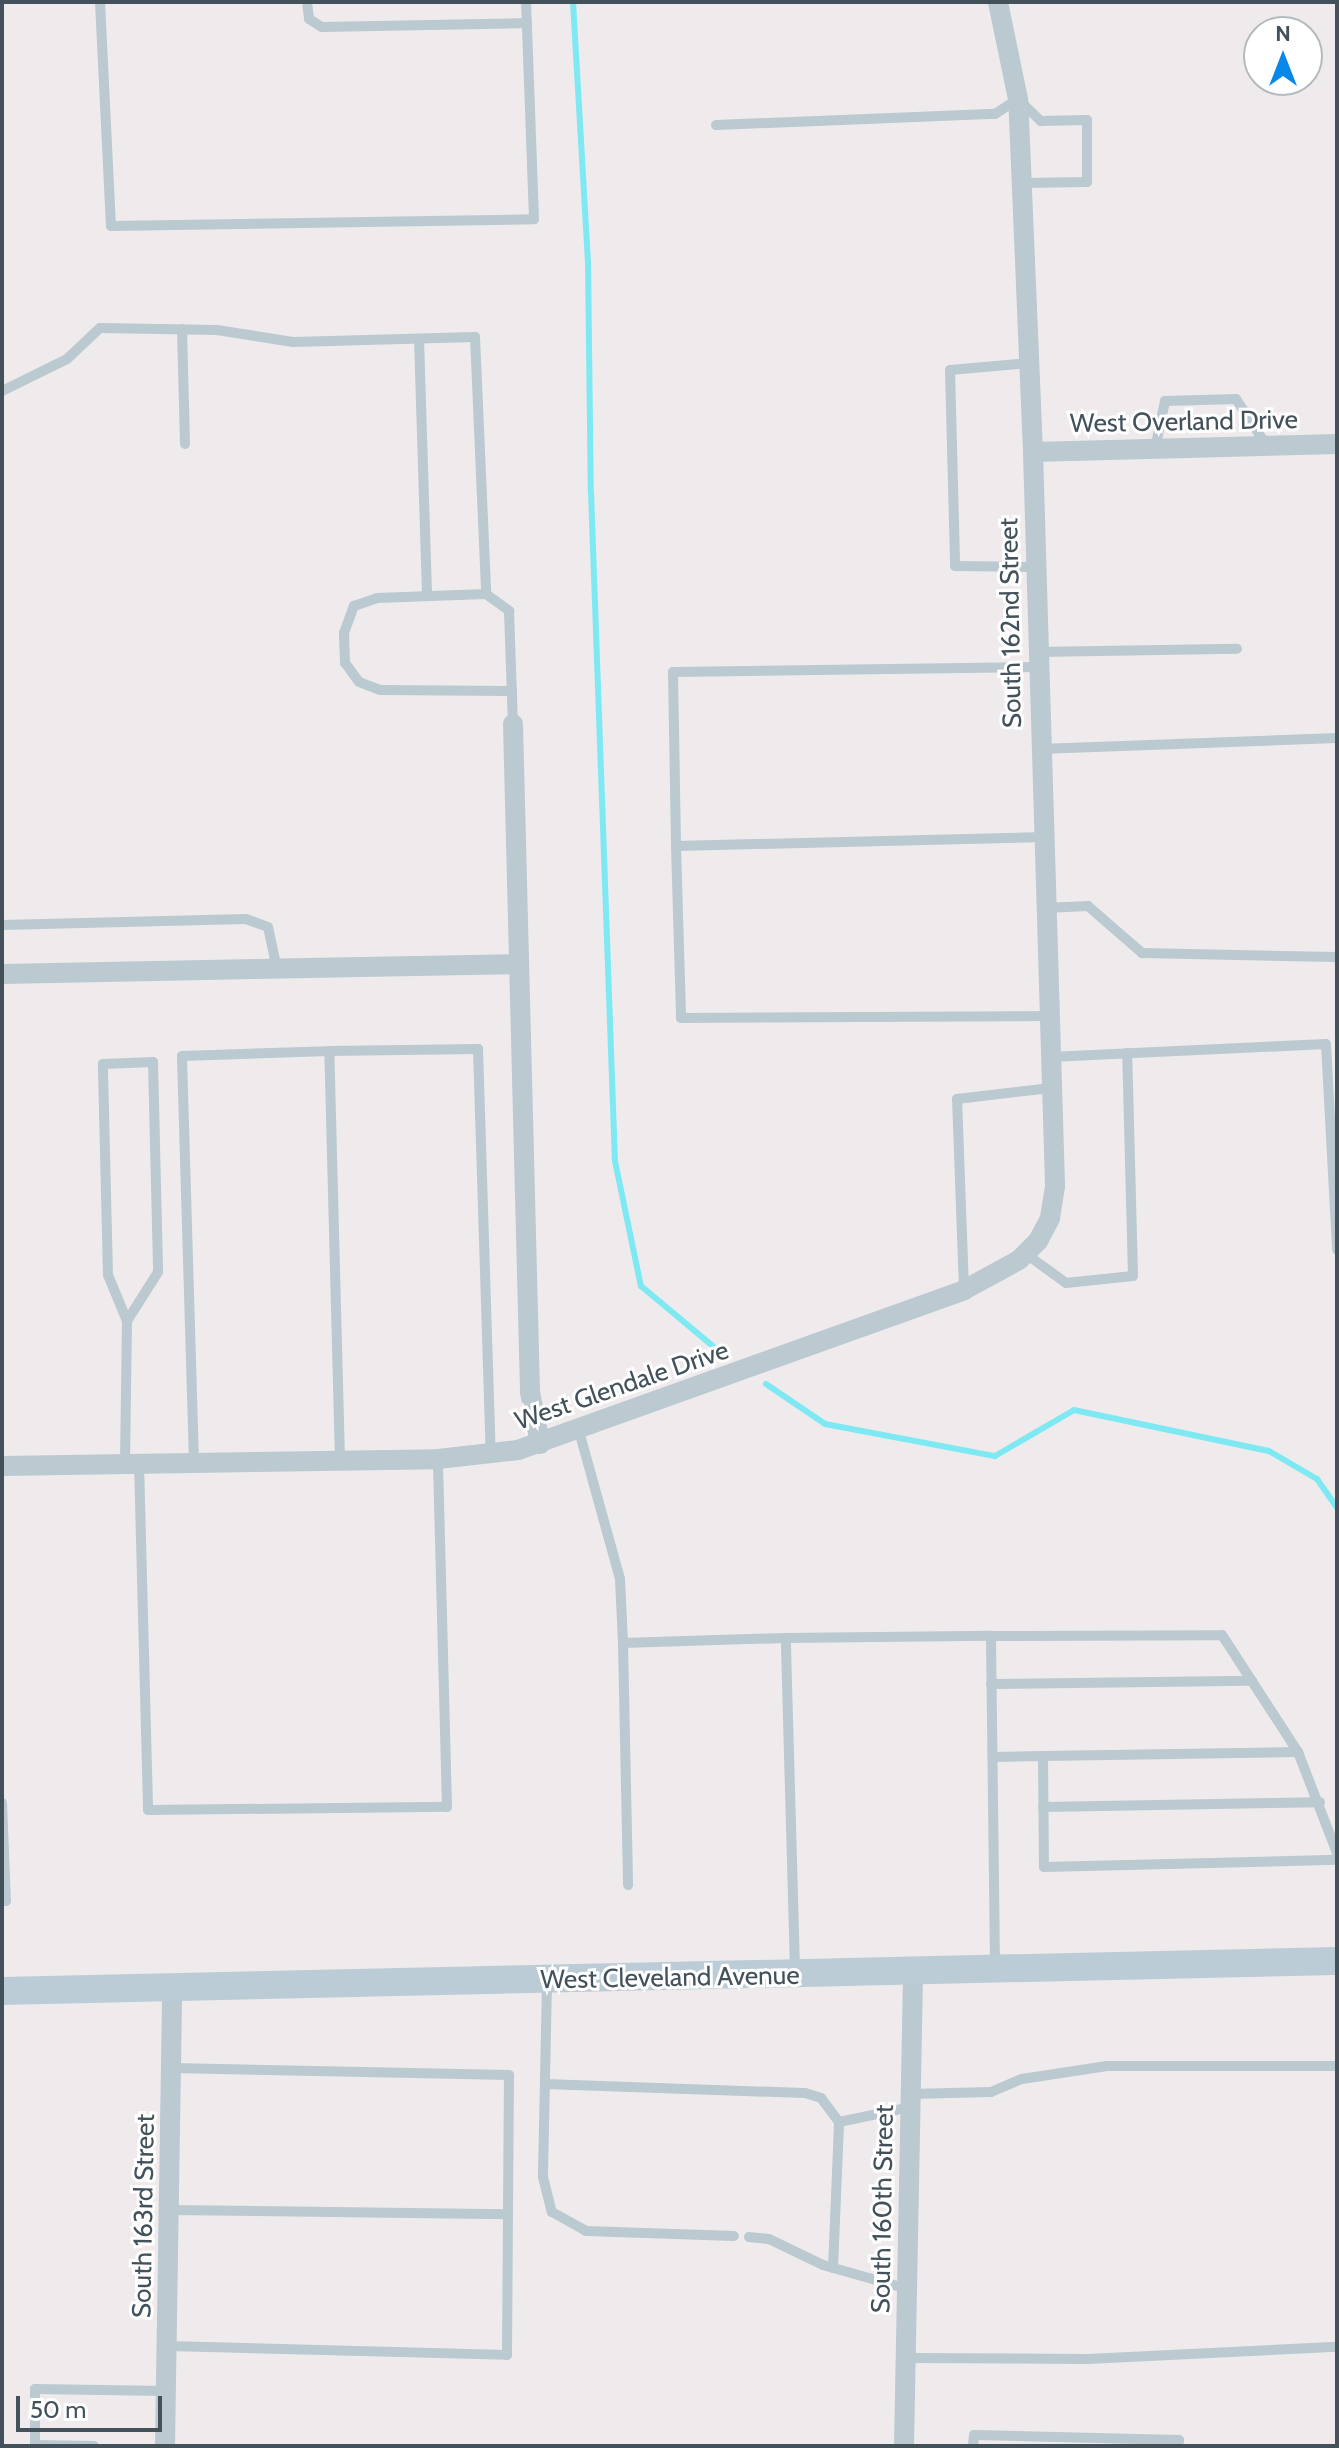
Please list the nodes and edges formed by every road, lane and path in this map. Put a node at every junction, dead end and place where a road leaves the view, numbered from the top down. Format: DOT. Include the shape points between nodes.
graph roads {
  1 [pos="100,2"];
  2 [pos="307,2"];
  3 [pos="526,2"];
  4 [pos="998,2"];
  5 [pos="527,23"];
  6 [pos="1018,99"];
  7 [pos="716,125"];
  8 [pos="1023,183"];
  9 [pos="182,329"];
  10 [pos="419,339"];
  11 [pos="1029,363"];
  12 [pos="2,391"];
  13 [pos="185,444"];
  14 [pos="1337,444"];
  15 [pos="1267,446"];
  16 [pos="1155,449"];
  17 [pos="1033,452"];
  18 [pos="1035,567"];
  19 [pos="486,594"];
  20 [pos="427,596"];
  21 [pos="1237,649"];
  22 [pos="1037,659"];
  23 [pos="512,691"];
  24 [pos="513,724"];
  25 [pos="1337,738"];
  26 [pos="1040,749"];
  27 [pos="1043,837"];
  28 [pos="676,846"];
  29 [pos="1045,908"];
  30 [pos="2,925"];
  31 [pos="1337,957"];
  32 [pos="519,964"];
  33 [pos="277,969"];
  34 [pos="2,974"];
  35 [pos="1049,1016"];
  36 [pos="329,1051"];
  37 [pos="1127,1053"];
  38 [pos="1050,1057"];
  39 [pos="1051,1088"];
  40 [pos="1032,1247"];
  41 [pos="1337,1250"];
  42 [pos="964,1290"];
  43 [pos="127,1321"];
  44 [pos="579,1431"];
  45 [pos="540,1444"];
  46 [pos="491,1453"];
  47 [pos="438,1459"];
  48 [pos="340,1460"];
  49 [pos="194,1462"];
  50 [pos="132,1463"];
  51 [pos="2,1466"];
  52 [pos="991,1636"];
  53 [pos="786,1638"];
  54 [pos="623,1643"];
  55 [pos="1252,1681"];
  56 [pos="991,1684"];
  57 [pos="1298,1752"];
  58 [pos="1043,1756"];
  59 [pos="993,1757"];
  60 [pos="1320,1802"];
  61 [pos="2,1803"];
  62 [pos="1043,1807"];
  63 [pos="1337,1853"];
  64 [pos="1337,1860"];
  65 [pos="628,1885"];
  66 [pos="2,1901"];
  67 [pos="1337,1961"];
  68 [pos="995,1971"];
  69 [pos="913,1973"];
  70 [pos="795,1975"];
  71 [pos="547,1980"];
  72 [pos="172,1988"];
  73 [pos="2,1991"];
  74 [pos="1337,2066"];
  75 [pos="173,2068"];
  76 [pos="545,2084"];
  77 [pos="911,2100"];
  78 [pos="839,2122"];
  79 [pos="170,2210"];
  80 [pos="508,2214"];
  81 [pos="734,2236"];
  82 [pos="749,2237"];
  83 [pos="833,2268"];
  84 [pos="908,2289"];
  85 [pos="168,2346"];
  86 [pos="1337,2347"];
  87 [pos="906,2358"];
  88 [pos="167,2391"];
  89 [pos="94,2446"];
  90 [pos="165,2446"];
  91 [pos="904,2446"];
  92 [pos="973,2446"];
  93 [pos="1178,2446"];
  1 -- 5 [label="lane" via="111,226 534,219"];
  2 -- 5 [label="lane" via="309,19 322,27"];
  3 -- 5 [label="lane"];
  4 -- 6 [label="street, South 162nd Street"];
  6 -- 7 [label="lane" via="995,114"];
  6 -- 8 [label="street, South 162nd Street"];
  6 -- 8 [label="lane" via="1041,121 1087,120 1087,182"];
  8 -- 11 [label="street, South 162nd Street"];
  9 -- 10 [label="lane" via="293,342"];
  9 -- 12 [label="lane" via="100,328 67,359"];
  9 -- 13 [label="lane"];
  10 -- 19 [label="lane" via="475,337"];
  10 -- 20 [label="lane"];
  11 -- 17 [label="street, South 162nd Street"];
  11 -- 18 [label="lane" via="950,370 955,566"];
  14 -- 15 [label="street, West Overland Drive"];
  15 -- 16 [label="street, West Overland Drive"];
  15 -- 16 [label="lane" via="1236,399 1193,400 1165,401"];
  16 -- 17 [label="street, West Overland Drive"];
  17 -- 18 [label="street, South 162nd Street"];
  18 -- 22 [label="street, South 162nd Street"];
  19 -- 20 [label="lane"];
  19 -- 23 [label="lane" via="509,611"];
  20 -- 23 [label="lane" via="377,598 354,606 344,633 345,663 359,682 380,690"];
  21 -- 22 [label="lane"];
  22 -- 26 [label="street, South 162nd Street"];
  22 -- 28 [label="lane" via="673,672"];
  23 -- 24 [label="lane"];
  24 -- 32 [label="street"];
  25 -- 26 [label="lane"];
  26 -- 27 [label="street, South 162nd Street"];
  27 -- 28 [label="lane"];
  27 -- 29 [label="street, South 162nd Street"];
  28 -- 35 [label="lane" via="681,1018"];
  29 -- 31 [label="lane" via="1088,906 1142,953"];
  29 -- 35 [label="street, South 162nd Street"];
  30 -- 33 [label="lane" via="246,919 268,927"];
  32 -- 33 [label="street"];
  32 -- 45 [label="street" via="530,1392"];
  33 -- 34 [label="street"];
  35 -- 38 [label="street, South 162nd Street"];
  36 -- 46 [label="lane" via="478,1049"];
  36 -- 48 [label="lane"];
  36 -- 49 [label="lane" via="182,1056"];
  37 -- 38 [label="lane"];
  37 -- 40 [label="lane" via="1133,1276 1066,1283"];
  37 -- 41 [label="lane" via="1326,1044"];
  38 -- 39 [label="street, South 162nd Street"];
  39 -- 40 [label="street, South 162nd Street" via="1054,1197"];
  39 -- 42 [label="lane" via="957,1099"];
  40 -- 42 [label="street, West Glendale Drive"];
  42 -- 44 [label="street, West Glendale Drive"];
  43 -- 43 [label="lane" via="108,1275 103,1064 153,1062 158,1272"];
  43 -- 50 [label="lane"];
  44 -- 45 [label="street, West Glendale Drive"];
  44 -- 54 [label="lane" via="620,1579"];
  45 -- 46 [label="street, West Glendale Drive"];
  46 -- 47 [label="street, West Glendale Drive"];
  47 -- 48 [label="street, West Glendale Drive"];
  47 -- 50 [label="lane" via="447,1807 148,1810"];
  48 -- 49 [label="street, West Glendale Drive"];
  49 -- 50 [label="street, West Glendale Drive"];
  50 -- 51 [label="street, West Glendale Drive"];
  52 -- 53 [label="lane"];
  52 -- 55 [label="lane" via="1222,1635"];
  52 -- 56 [label="lane"];
  53 -- 54 [label="lane"];
  53 -- 70 [label="lane"];
  54 -- 65 [label="lane"];
  55 -- 56 [label="lane"];
  55 -- 57 [label="lane"];
  56 -- 59 [label="lane"];
  57 -- 58 [label="lane"];
  57 -- 60 [label="lane"];
  58 -- 59 [label="lane"];
  58 -- 62 [label="lane"];
  59 -- 68 [label="lane"];
  60 -- 62 [label="lane"];
  60 -- 63 [label="lane"];
  61 -- 66 [label="lane"];
  62 -- 64 [label="lane" via="1044,1867"];
  67 -- 68 [label="main road, West Cleveland Avenue"];
  68 -- 69 [label="main road, West Cleveland Avenue"];
  69 -- 70 [label="main road, West Cleveland Avenue"];
  69 -- 77 [label="street, South 160th Street"];
  70 -- 71 [label="main road, West Cleveland Avenue"];
  71 -- 72 [label="main road, West Cleveland Avenue"];
  71 -- 76 [label="lane"];
  72 -- 73 [label="main road, West Cleveland Avenue"];
  72 -- 75 [label="street, South 163rd Street"];
  74 -- 77 [label="lane" via="1107,2066 1022,2079 991,2092"];
  75 -- 79 [label="street, South 163rd Street"];
  75 -- 80 [label="lane" via="509,2075"];
  76 -- 78 [label="lane" via="805,2093 821,2098"];
  76 -- 81 [label="lane" via="543,2177 552,2212 586,2231"];
  77 -- 78 [label="lane"];
  77 -- 84 [label="street, South 160th Street"];
  78 -- 83 [label="lane"];
  79 -- 80 [label="lane"];
  79 -- 85 [label="street, South 163rd Street"];
  80 -- 85 [label="lane" via="507,2355"];
  82 -- 83 [label="lane" via="769,2239"];
  83 -- 84 [label="lane"];
  84 -- 87 [label="street, South 160th Street"];
  85 -- 88 [label="street, South 163rd Street"];
  86 -- 87 [label="lane" via="1088,2359"];
  87 -- 91 [label="street, South 160th Street"];
  88 -- 89 [label="lane" via="35,2389 35,2445"];
  88 -- 90 [label="street, South 163rd Street"];
  92 -- 93 [label="lane" via="974,2435 1179,2440"];
}
